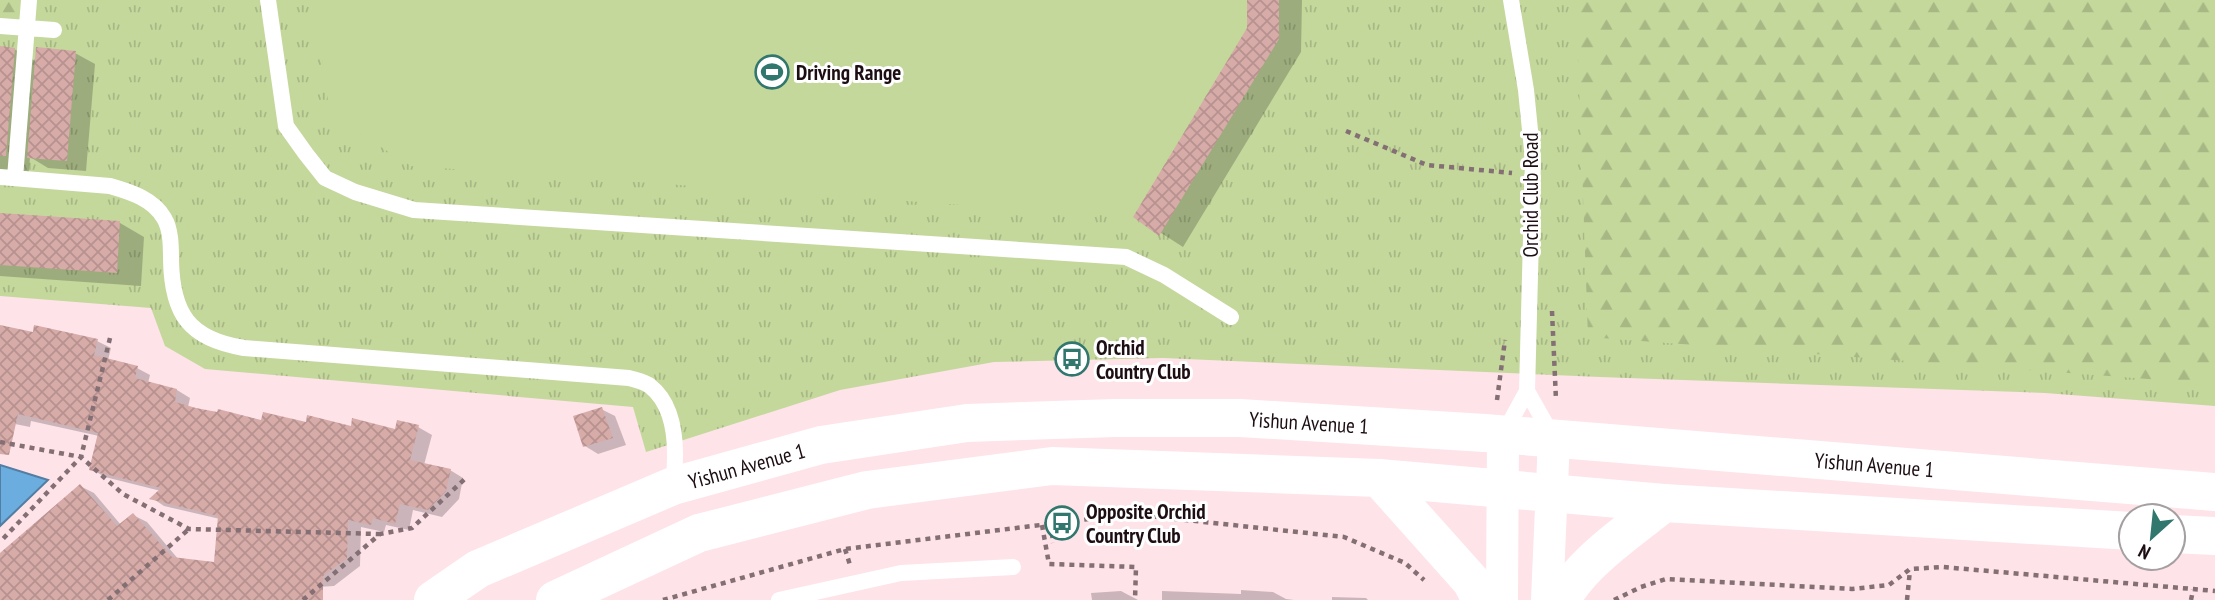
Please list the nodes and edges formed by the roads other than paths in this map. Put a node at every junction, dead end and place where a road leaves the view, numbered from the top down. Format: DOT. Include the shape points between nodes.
graph roads {
  1 [pos="29,0"];
  2 [pos="268,0"];
  3 [pos="1511,0"];
  4 [pos="0,26"];
  5 [pos="26,28"];
  6 [pos="54,30"];
  7 [pos="8,178"];
  8 [pos="1231,317"];
  9 [pos="1527,391"];
  10 [pos="1499,421"];
  11 [pos="1554,439"];
  12 [pos="1379,478"];
  13 [pos="673,486"];
  14 [pos="1502,487"];
  15 [pos="2215,492"];
  16 [pos="1552,493"];
  17 [pos="1664,503"];
  18 [pos="2117,530"];
  19 [pos="2187,535"];
  20 [pos="2215,536"];
  21 [pos="1013,567"];
  22 [pos="433,600"];
  23 [pos="555,600"];
  24 [pos="779,600"];
  25 [pos="1481,600"];
  26 [pos="1502,600"];
  27 [pos="1548,600"];
  28 [pos="1562,600"];
  1 -- 5 [label="lane"];
  2 -- 8 [label="lane" via="286,126 325,178 355,192 414,210 1126,257"];
  3 -- 9 [label="lane, Orchid Club Road" via="1532,160"];
  4 -- 5 [label="lane"];
  5 -- 6 [label="lane"];
  5 -- 7 [label="lane"];
  7 -- 13 [label="lane" via="110,186 153,204 166,220 175,299 183,317 222,345 629,378 649,384 664,403 673,428"];
  9 -- 10 [label="lane, Orchid Club Road"];
  9 -- 11 [label="lane"];
  10 -- 11 [label="main road, Yishun Avenue 1"];
  10 -- 13 [label="main road, Yishun Avenue 1" via="1115,418 967,423 821,445"];
  10 -- 14 [label="street, Orchid Club Road"];
  11 -- 15 [label="main road, Yishun Avenue 1"];
  11 -- 16 [label="street"];
  12 -- 14 [label="main road"];
  12 -- 23 [label="main road" via="1052,466 867,490 699,533"];
  12 -- 25 [label="main road" via="1471,581"];
  13 -- 22 [label="main road, Yishun Avenue 1" via="478,569"];
  14 -- 16 [label="main road"];
  14 -- 26 [label="street, Orchid Club Road"];
  16 -- 17 [label="main road"];
  16 -- 27 [label="street"];
  17 -- 18 [label="main road"];
  17 -- 28 [label="main road" via="1603,552"];
  19 -- 20 [label="main road"];
  21 -- 24 [label="lane" via="901,573"];
}
